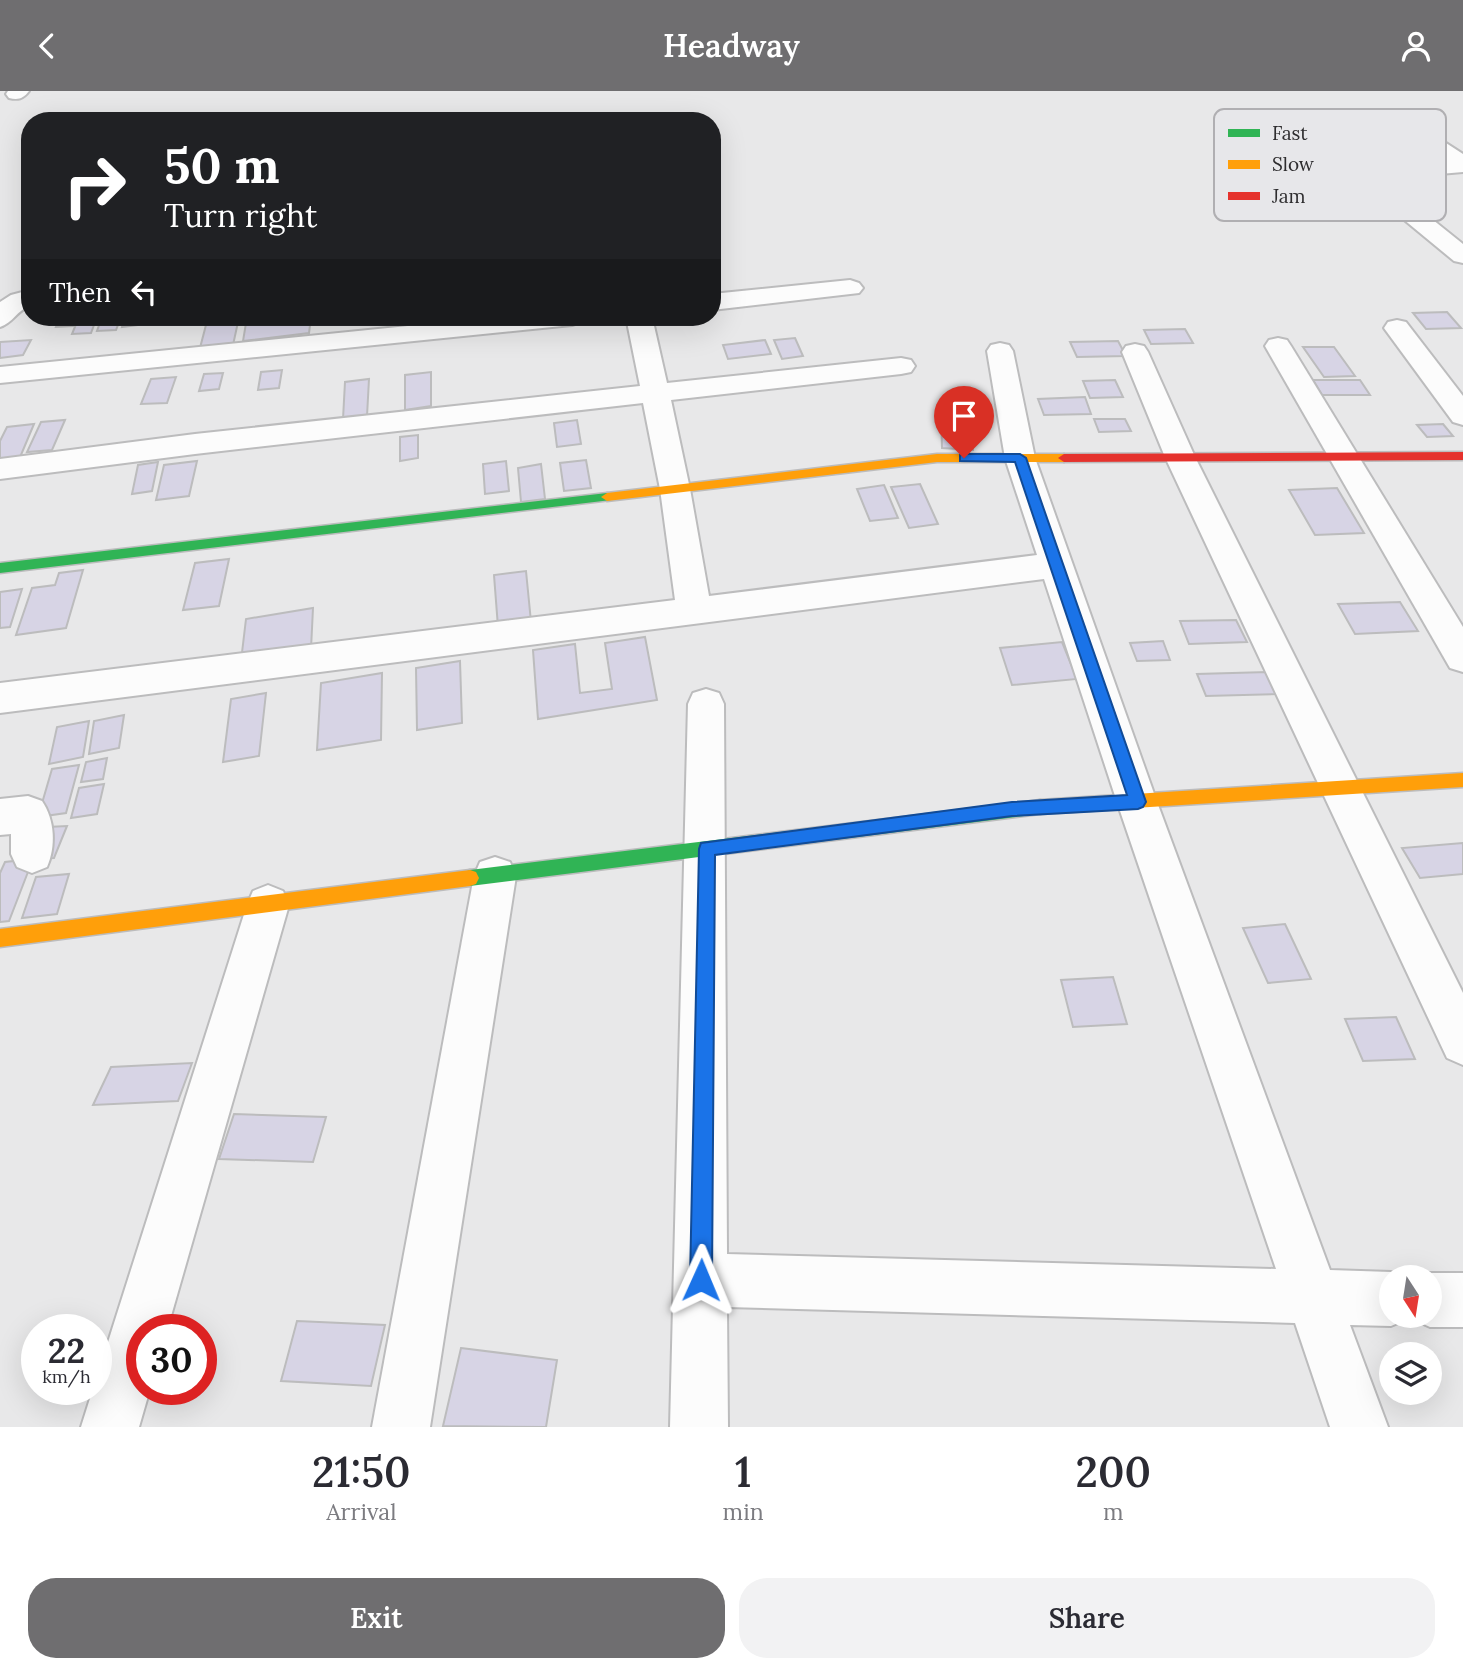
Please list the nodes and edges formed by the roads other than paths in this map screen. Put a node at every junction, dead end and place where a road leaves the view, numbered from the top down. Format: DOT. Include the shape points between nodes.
graph roads {
  1 [pos="1446,153"];
  2 [pos="1463,165"];
  3 [pos="1420,221"];
  4 [pos="1463,256"];
  5 [pos="850,288"];
  6 [pos="21,299"];
  7 [pos="721,302"];
  8 [pos="0,319"];
  9 [pos="483,326"];
  10 [pos="641,326"];
  11 [pos="1397,328"];
  12 [pos="1278,346"];
  13 [pos="1000,351"];
  14 [pos="1135,352"];
  15 [pos="901,366"];
  16 [pos="0,375"];
  17 [pos="655,394"];
  18 [pos="1463,417"];
  19 [pos="1463,456"];
  20 [pos="1180,457"];
  21 [pos="1343,457"];
  22 [pos="1020,458"];
  23 [pos="0,469"];
  24 [pos="675,489"];
  25 [pos="1056,565"];
  26 [pos="0,568"];
  27 [pos="694,610"];
  28 [pos="1463,658"];
  29 [pos="0,698"];
  30 [pos="706,704"];
  31 [pos="1463,780"];
  32 [pos="1339,790"];
  33 [pos="1138,802"];
  34 [pos="0,817"];
  35 [pos="707,849"];
  36 [pos="32,854"];
  37 [pos="495,876"];
  38 [pos="268,905"];
  39 [pos="0,938"];
  40 [pos="1463,1042"];
  41 [pos="701,1280"];
  42 [pos="1313,1297"];
  43 [pos="1379,1299"];
  44 [pos="1442,1300"];
  45 [pos="1463,1300"];
  46 [pos="110,1427"];
  47 [pos="401,1427"];
  48 [pos="699,1427"];
  49 [pos="1359,1427"];
  1 -- 2 [label="street"];
  3 -- 4 [label="street"];
  5 -- 7 [label="street"];
  6 -- 8 [label="street"];
  9 -- 16 [label="street"];
  10 -- 17 [label="street"];
  11 -- 18 [label="street"];
  12 -- 21 [label="street"];
  13 -- 22 [label="street"];
  14 -- 20 [label="street"];
  15 -- 17 [label="street"];
  17 -- 23 [label="street"];
  17 -- 24 [label="street"];
  19 -- 21 [label="street"];
  20 -- 21 [label="street"];
  20 -- 22 [label="street"];
  20 -- 32 [label="street"];
  21 -- 28 [label="street"];
  22 -- 24 [label="street" via="937,458"];
  22 -- 25 [label="street"];
  24 -- 26 [label="street"];
  24 -- 27 [label="street"];
  25 -- 27 [label="street"];
  25 -- 33 [label="street"];
  27 -- 29 [label="street"];
  30 -- 35 [label="street"];
  31 -- 32 [label="street"];
  32 -- 33 [label="street"];
  32 -- 40 [label="street"];
  33 -- 35 [label="street" via="1012,809"];
  33 -- 42 [label="street"];
  34 -- 36 [label="street" via="28,814"];
  35 -- 37 [label="street"];
  35 -- 41 [label="street"];
  37 -- 38 [label="street"];
  37 -- 47 [label="street"];
  38 -- 39 [label="street"];
  38 -- 46 [label="street"];
  41 -- 42 [label="street"];
  41 -- 48 [label="street"];
  42 -- 43 [label="street"];
  42 -- 49 [label="street"];
  44 -- 45 [label="street"];
}
